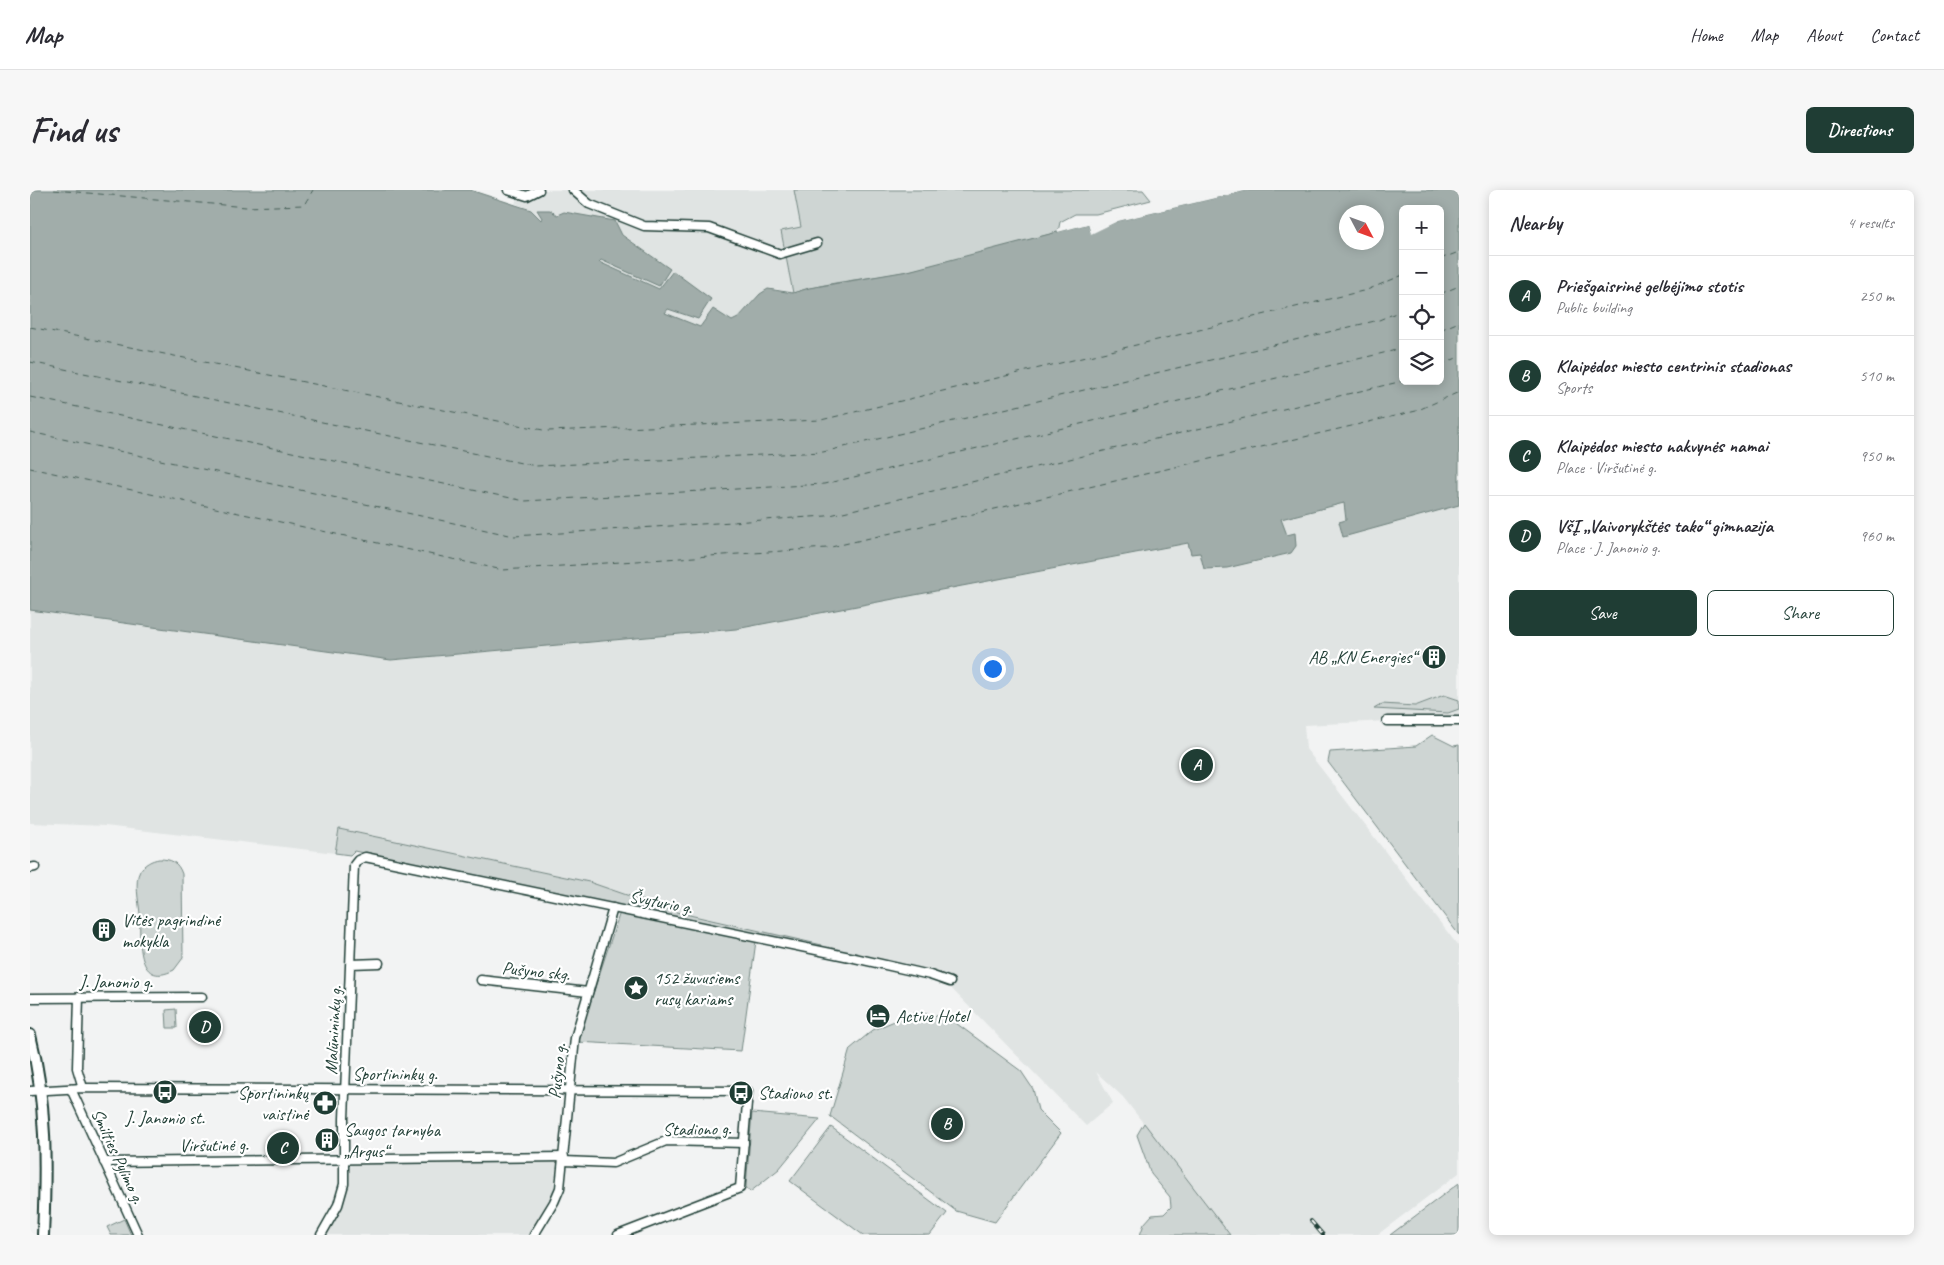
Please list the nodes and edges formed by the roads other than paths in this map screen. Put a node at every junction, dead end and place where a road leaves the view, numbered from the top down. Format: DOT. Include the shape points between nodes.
graph roads {
  1 [pos="508,190"];
  2 [pos="539,190"];
  3 [pos="573,190"];
  4 [pos="817,243"];
  5 [pos="1459,720"];
  6 [pos="1386,721"];
  7 [pos="365,857"];
  8 [pos="613,908"];
  9 [pos="379,963"];
  10 [pos="351,964"];
  11 [pos="480,980"];
  12 [pos="950,982"];
  13 [pos="588,992"];
  14 [pos="202,997"];
  15 [pos="30,998"];
  16 [pos="80,998"];
  17 [pos="30,1035"];
  18 [pos="83,1088"];
  19 [pos="345,1088"];
  20 [pos="71,1089"];
  21 [pos="569,1090"];
  22 [pos="30,1091"];
  23 [pos="748,1091"];
  24 [pos="42,1092"];
  25 [pos="744,1143"];
  26 [pos="345,1158"];
  27 [pos="564,1159"];
  28 [pos="104,1162"];
  29 [pos="43,1235"];
  30 [pos="138,1235"];
  31 [pos="321,1235"];
  32 [pos="534,1235"];
  33 [pos="618,1235"];
  1 -- 2 [label="street" via="527,196"];
  3 -- 4 [label="street" via="584,201 644,226 709,228 780,254"];
  5 -- 6 [label="street"];
  7 -- 8 [label="street, Švyturio g."];
  7 -- 10 [label="street, Malūnininkų g." via="354,865"];
  8 -- 12 [label="street, Švyturio g." via="930,974"];
  8 -- 13 [label="street, Pušyno g."];
  9 -- 10 [label="street"];
  10 -- 19 [label="street, Malūnininkų g."];
  11 -- 13 [label="street, Pušyno skg."];
  13 -- 21 [label="street, Pušyno g." via="575,1038"];
  14 -- 16 [label="street, J. Janonio g."];
  15 -- 16 [label="street, J. Janonio g."];
  16 -- 18 [label="street, Smilties Pylimo g." via="77,1068"];
  17 -- 24 [label="main road"];
  18 -- 19 [label="street, Sportininkų g."];
  18 -- 20 [label="street, Sportininkų g."];
  19 -- 21 [label="street, Sportininkų g."];
  19 -- 26 [label="street, Malūnininkų g."];
  20 -- 24 [label="street, Sportininkų g."];
  20 -- 28 [label="street, Smilties Pylimo g."];
  21 -- 23 [label="street, Sportininkų g."];
  21 -- 27 [label="street, Pušyno g."];
  22 -- 24 [label="street, Sportininkų g."];
  23 -- 25 [label="street, Stadiono g."];
  24 -- 29 [label="main road"];
  25 -- 27 [label="street, Stadiono g." via="666,1141 613,1163"];
  25 -- 33 [label="street, Stadiono g." via="740,1188"];
  26 -- 27 [label="street, Viršutinė g."];
  26 -- 28 [label="street, Viršutinė g."];
  26 -- 31 [label="street, Malūnininkų g." via="343,1194"];
  27 -- 32 [label="street, Pušyno g." via="557,1196"];
  28 -- 30 [label="street, Smilties Pylimo g."];
}
